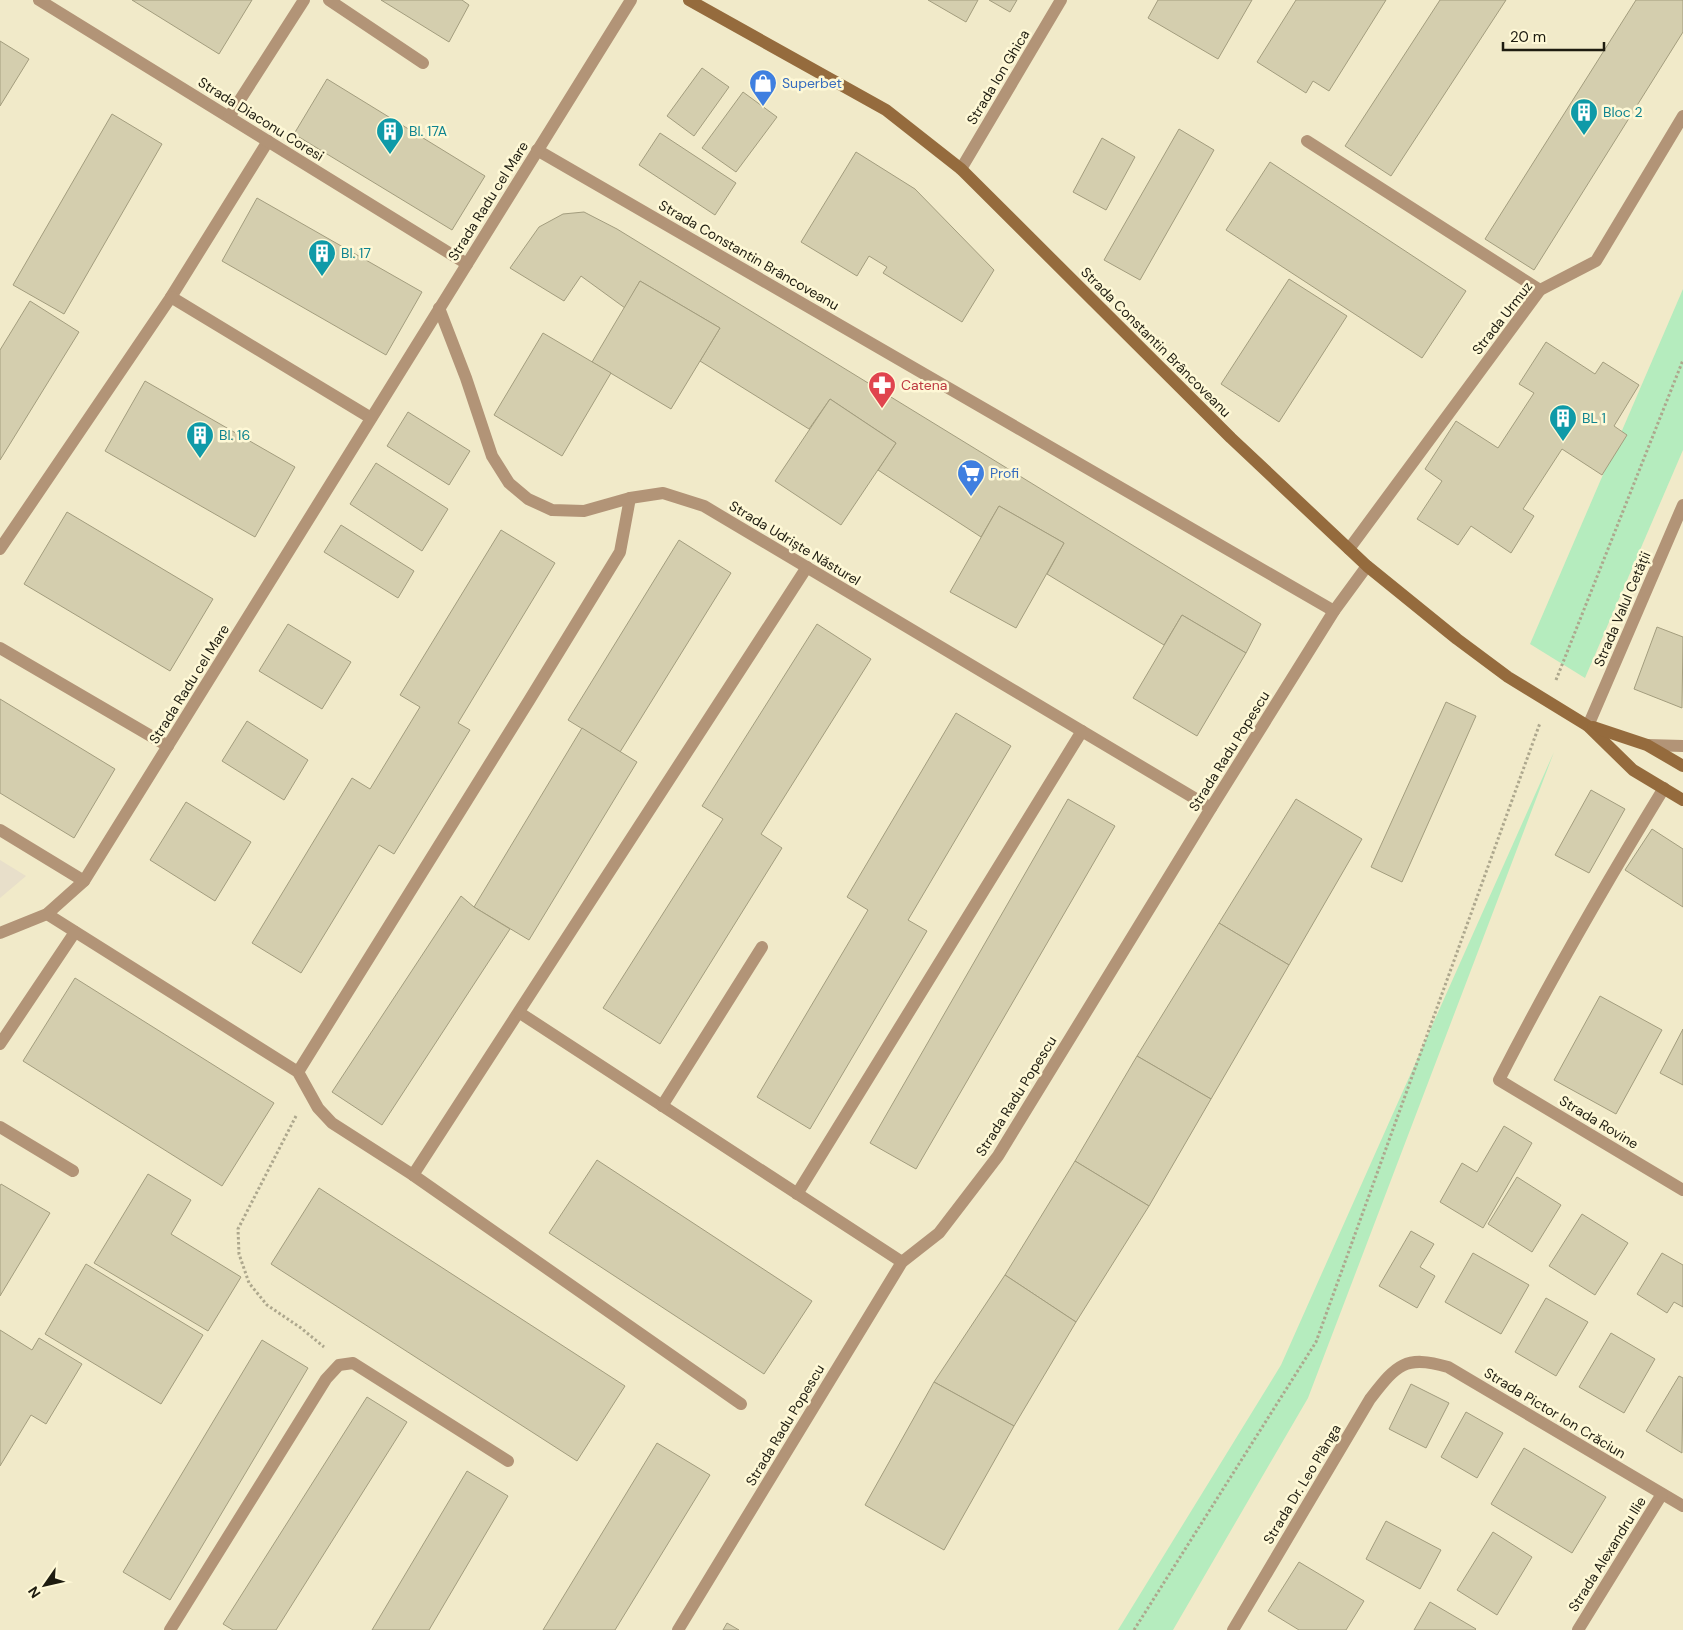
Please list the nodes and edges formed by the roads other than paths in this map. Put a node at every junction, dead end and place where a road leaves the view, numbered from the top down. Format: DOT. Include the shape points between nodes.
graph roads {
  1 [pos="39,0"];
  2 [pos="304,0"];
  3 [pos="328,0"];
  4 [pos="631,0"];
  5 [pos="689,0"];
  6 [pos="1061,0"];
  7 [pos="424,63"];
  8 [pos="1683,116"];
  9 [pos="229,117"];
  10 [pos="1307,140"];
  11 [pos="268,141"];
  12 [pos="537,150"];
  13 [pos="961,169"];
  14 [pos="467,264"];
  15 [pos="1540,290"];
  16 [pos="170,297"];
  17 [pos="440,308"];
  18 [pos="371,418"];
  19 [pos="630,498"];
  20 [pos="1683,505"];
  21 [pos="0,549"];
  22 [pos="1348,549"];
  23 [pos="1366,566"];
  24 [pos="807,567"];
  25 [pos="1334,612"];
  26 [pos="0,648"];
  27 [pos="1588,726"];
  28 [pos="1082,732"];
  29 [pos="168,746"];
  30 [pos="1647,746"];
  31 [pos="1683,746"];
  32 [pos="1683,766"];
  33 [pos="1664,788"];
  34 [pos="1683,800"];
  35 [pos="1211,808"];
  36 [pos="0,830"];
  37 [pos="84,881"];
  38 [pos="47,914"];
  39 [pos="75,932"];
  40 [pos="0,933"];
  41 [pos="762,947"];
  42 [pos="520,1013"];
  43 [pos="0,1044"];
  44 [pos="298,1072"];
  45 [pos="662,1106"];
  46 [pos="0,1127"];
  47 [pos="73,1171"];
  48 [pos="413,1175"];
  49 [pos="1683,1190"];
  50 [pos="796,1194"];
  51 [pos="902,1262"];
  52 [pos="1407,1362"];
  53 [pos="741,1404"];
  54 [pos="508,1461"];
  55 [pos="1662,1494"];
  56 [pos="1683,1506"];
  57 [pos="170,1630"];
  58 [pos="678,1630"];
  59 [pos="1233,1630"];
  60 [pos="1578,1630"];
  1 -- 9 [label="street, Strada Diaconu Coresi"];
  2 -- 9 [label="street"];
  3 -- 7 [label="street"];
  4 -- 12 [label="street, Strada Radu cel Mare"];
  5 -- 13 [label="main road, Strada Constantin Brâncoveanu" via="886,110"];
  6 -- 13 [label="street, Strada Ion Ghica"];
  8 -- 15 [label="street, Strada Urmuz" via="1596,261"];
  9 -- 11 [label="street, Strada Diaconu Coresi"];
  10 -- 15 [label="street"];
  11 -- 14 [label="street, Strada Diaconu Coresi"];
  11 -- 16 [label="street"];
  12 -- 14 [label="street, Strada Radu cel Mare"];
  12 -- 25 [label="street, Strada Constantin Brâncoveanu"];
  13 -- 22 [label="main road, Strada Constantin Brâncoveanu" via="1231,438"];
  14 -- 17 [label="street, Strada Radu cel Mare"];
  15 -- 22 [label="street, Strada Urmuz"];
  16 -- 18 [label="street"];
  16 -- 21 [label="street"];
  17 -- 18 [label="street, Strada Radu cel Mare"];
  17 -- 19 [label="street, Strada Udriște Năsturel" via="492,456 509,483 528,499 552,510 584,511"];
  18 -- 29 [label="street, Strada Radu cel Mare"];
  19 -- 24 [label="street, Strada Udriște Năsturel" via="663,493 704,506"];
  19 -- 44 [label="street" via="620,552"];
  20 -- 27 [label="street, Strada Valul Cetății"];
  22 -- 23 [label="main road, Strada Constantin Brâncoveanu"];
  23 -- 25 [label="street, Strada Radu Popescu"];
  23 -- 27 [label="main road, Strada Constantin Brâncoveanu" via="1508,677"];
  24 -- 28 [label="street, Strada Udriște Năsturel"];
  24 -- 42 [label="street"];
  25 -- 35 [label="street, Strada Radu Popescu"];
  26 -- 29 [label="street"];
  27 -- 30 [label="main road, Strada Constantin Brâncoveanu"];
  27 -- 33 [label="main road, Strada Constantin Brâncoveanu" via="1634,770"];
  28 -- 35 [label="street, Strada Udriște Năsturel"];
  28 -- 50 [label="street"];
  29 -- 37 [label="street, Strada Radu cel Mare"];
  30 -- 31 [label="street"];
  30 -- 32 [label="main road, Strada Constantin Brâncoveanu"];
  33 -- 34 [label="main road, Strada Constantin Brâncoveanu"];
  33 -- 49 [label="street, Strada Rovine" via="1539,1002 1499,1080"];
  35 -- 51 [label="street, Strada Radu Popescu" via="998,1156 939,1233"];
  36 -- 37 [label="street"];
  37 -- 38 [label="street, Strada Radu cel Mare"];
  38 -- 39 [label="street"];
  38 -- 40 [label="street, Strada Radu cel Mare"];
  39 -- 43 [label="street"];
  39 -- 44 [label="street"];
  41 -- 45 [label="street"];
  42 -- 45 [label="street"];
  42 -- 48 [label="street"];
  44 -- 48 [label="street" via="318,1108 332,1123"];
  45 -- 50 [label="street"];
  46 -- 47 [label="street"];
  48 -- 53 [label="street"];
  50 -- 51 [label="street"];
  51 -- 58 [label="street, Strada Radu Popescu"];
  52 -- 55 [label="street, Strada Pictor Ion Crăciun" via="1427,1360 1448,1367"];
  52 -- 59 [label="street, Strada Dr. Leo Plànga" via="1387,1377 1370,1400"];
  54 -- 57 [label="street" via="353,1364 338,1365 326,1379"];
  55 -- 56 [label="street, Strada Pictor Ion Crăciun"];
  55 -- 60 [label="street, Strada Alexandru Ilie"];
}
